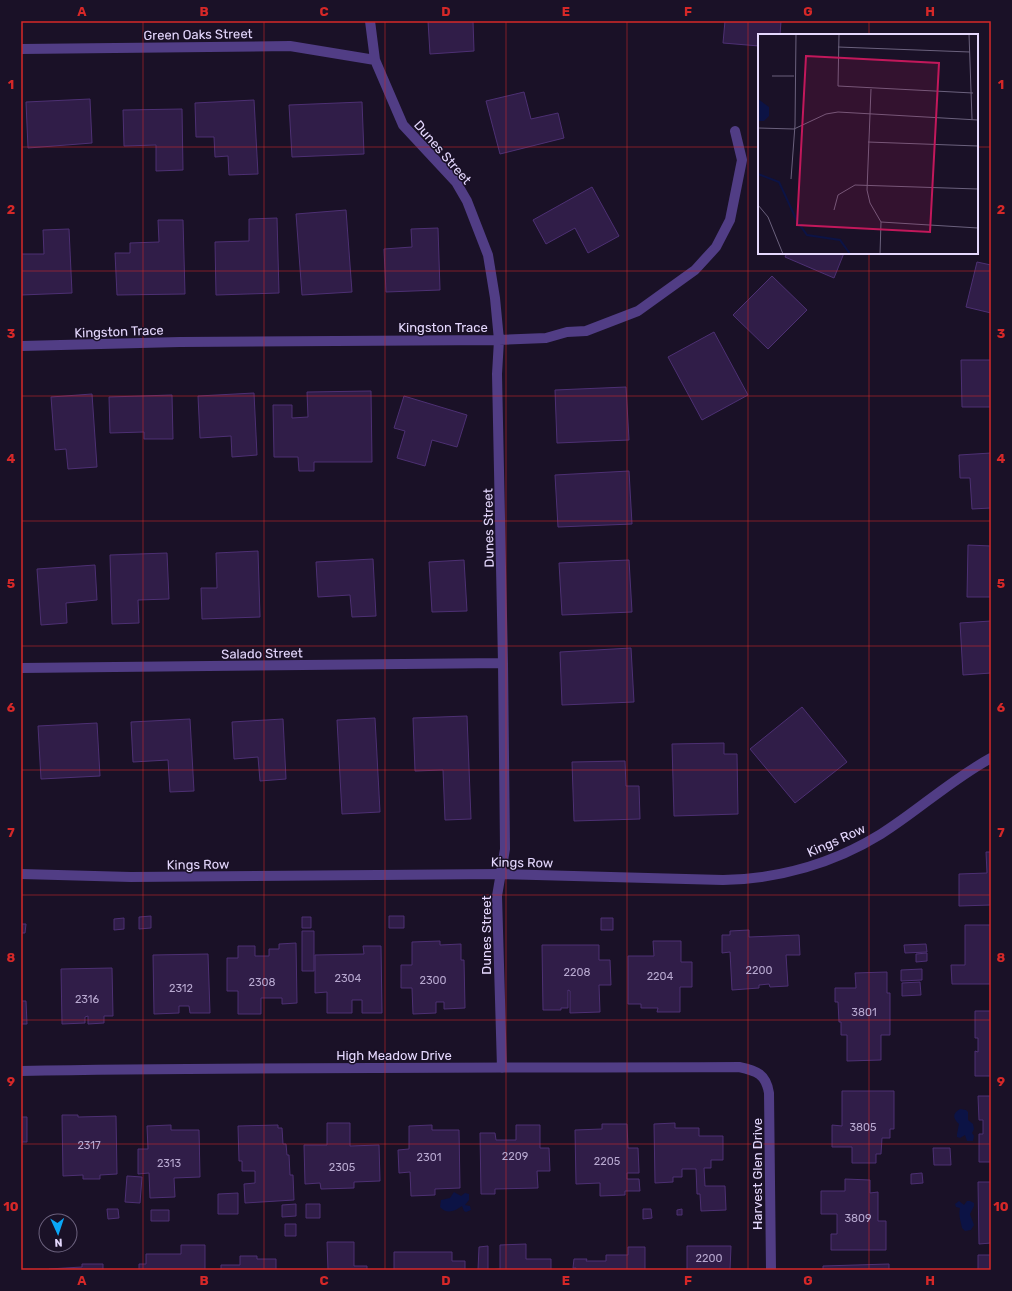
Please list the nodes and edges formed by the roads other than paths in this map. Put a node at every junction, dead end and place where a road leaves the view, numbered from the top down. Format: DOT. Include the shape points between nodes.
graph roads {
  1 [pos="370,21"];
  2 [pos="21,49"];
  3 [pos="375,60"];
  4 [pos="735,131"];
  5 [pos="499,340"];
  6 [pos="21,346"];
  7 [pos="503,663"];
  8 [pos="21,668"];
  9 [pos="991,758"];
  10 [pos="21,874"];
  11 [pos="501,874"];
  12 [pos="502,1068"];
  13 [pos="21,1071"];
  14 [pos="764,1078"];
  15 [pos="771,1270"];
  1 -- 3 [label="street, Dunes Street"];
  2 -- 3 [label="street, Green Oaks Street" via="290,46"];
  3 -- 5 [label="street, Dunes Street" via="403,125 456,182 466,200 488,255"];
  4 -- 5 [label="street, Kingston Trace" via="742,160 730,220 716,247 695,270 638,310 586,332 567,332 546,338"];
  5 -- 6 [label="street, Kingston Trace" via="180,342"];
  5 -- 7 [label="street, Dunes Street"];
  7 -- 8 [label="street, Salado Street"];
  7 -- 11 [label="street, Dunes Street" via="505,849"];
  9 -- 11 [label="street, Kings Row" via="872,839 838,856 791,871 748,879 723,880"];
  10 -- 11 [label="street, Kings Row" via="131,877"];
  11 -- 12 [label="street, Dunes Street" via="497,896"];
  12 -- 13 [label="street, High Meadow Drive"];
  12 -- 14 [label="street, High Meadow Drive" via="739,1067 756,1071"];
  14 -- 15 [label="street, Harvest Glen Drive" via="768,1086 769,1102"];
}
